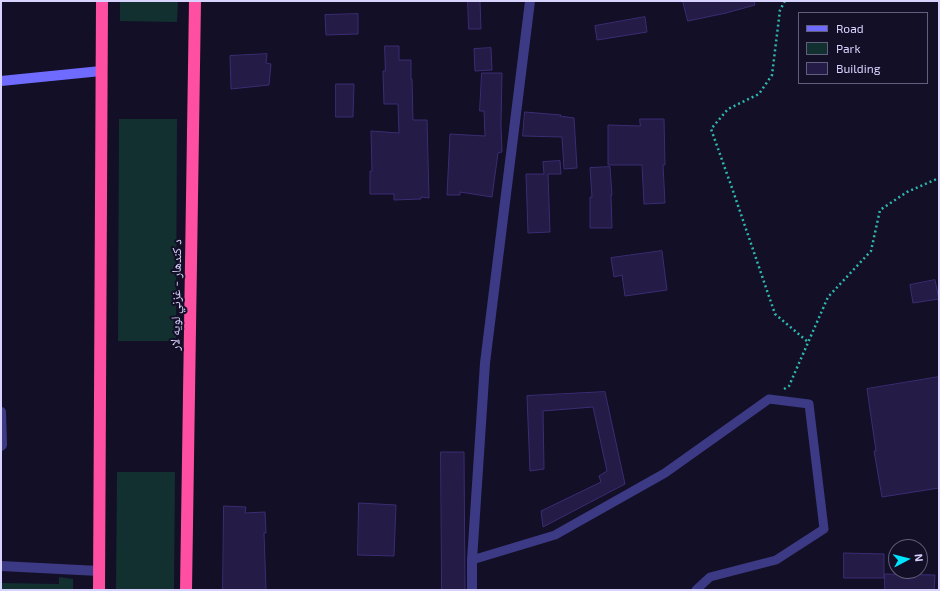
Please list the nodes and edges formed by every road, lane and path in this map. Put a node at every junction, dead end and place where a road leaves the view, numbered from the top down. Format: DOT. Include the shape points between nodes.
graph roads {
  1 [pos="102,1"];
  2 [pos="195,1"];
  3 [pos="530,1"];
  4 [pos="785,1"];
  5 [pos="101,71"];
  6 [pos="1,81"];
  7 [pos="939,178"];
  8 [pos="808,342"];
  9 [pos="769,399"];
  10 [pos="1,412"];
  11 [pos="1,446"];
  12 [pos="472,560"];
  13 [pos="1,566"];
  14 [pos="98,571"];
  15 [pos="99,590"];
  16 [pos="186,590"];
  17 [pos="472,590"];
  18 [pos="696,590"];
  1 -- 5 [label="highway"];
  2 -- 16 [label="highway, د کندهار - غزني لويه لار"];
  3 -- 12 [label="street" via="485,362"];
  4 -- 8 [label="path" via="780,10 772,74 759,94 728,109 711,129 775,314"];
  5 -- 6 [label="street"];
  5 -- 14 [label="highway"];
  7 -- 8 [label="path" via="907,192 880,210 871,251 828,297"];
  8 -- 9 [label="path" via="789,386"];
  9 -- 12 [label="lane" via="665,473 555,536"];
  9 -- 18 [label="lane" via="809,404 824,530 776,560 710,577"];
  10 -- 11 [label="street"];
  12 -- 17 [label="street"];
  13 -- 14 [label="street"];
  14 -- 15 [label="highway"];
}
